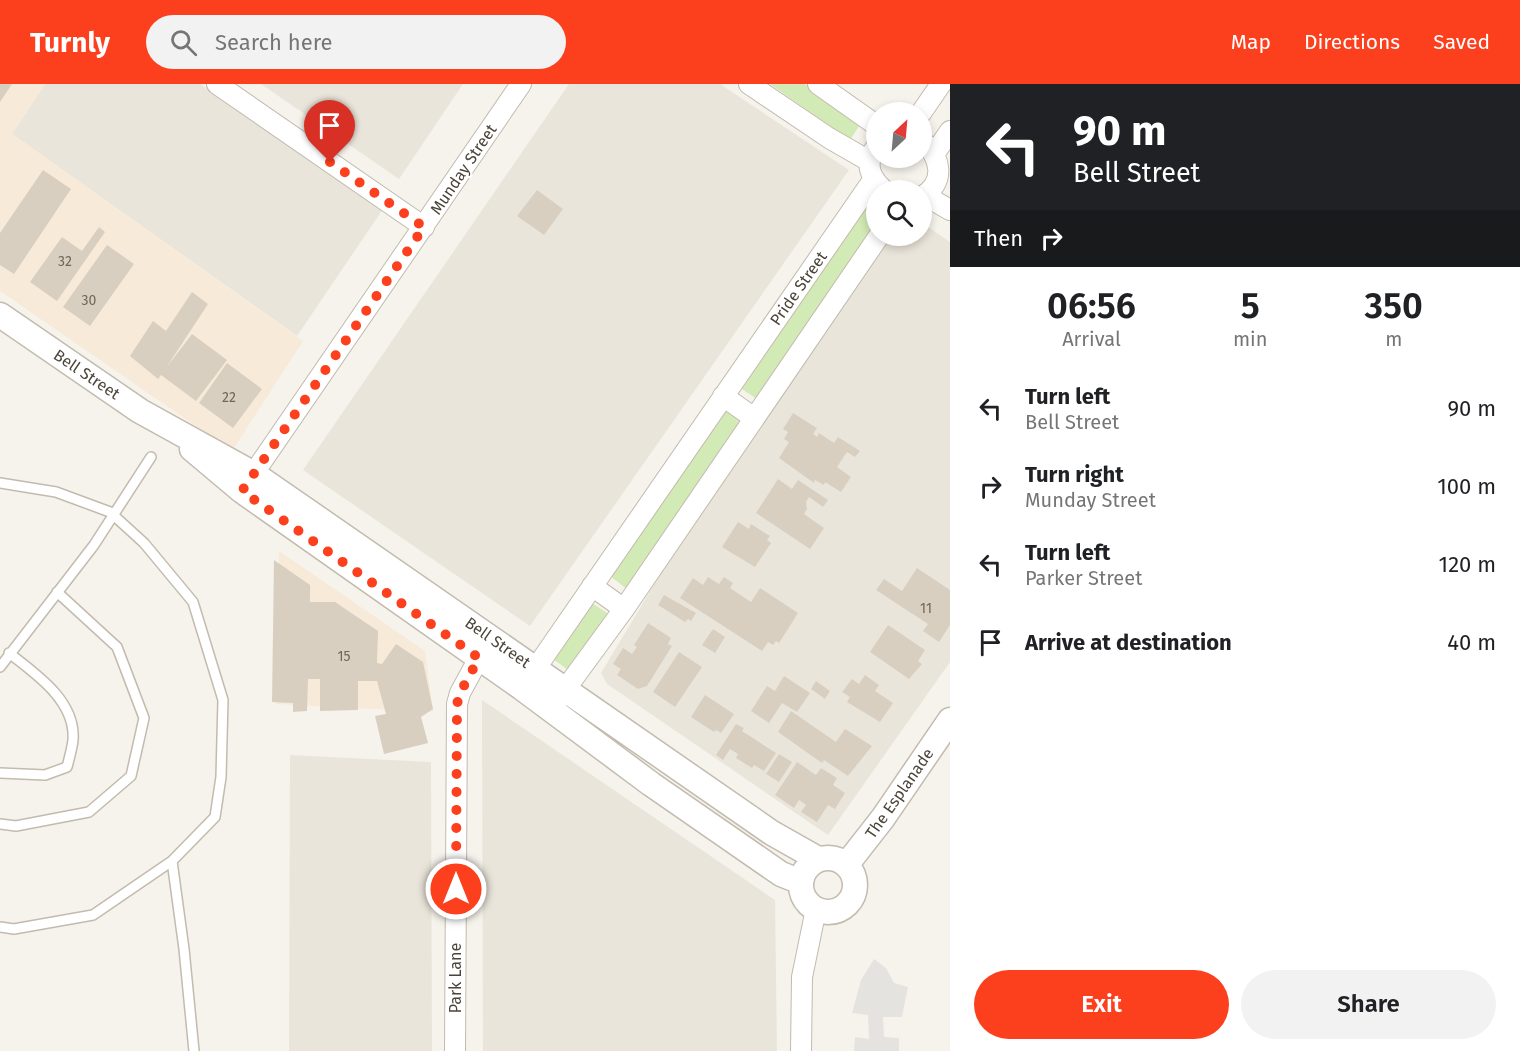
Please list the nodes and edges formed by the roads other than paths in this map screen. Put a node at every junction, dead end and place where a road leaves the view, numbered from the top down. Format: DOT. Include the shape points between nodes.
graph roads {
  1 [pos="217,84"];
  2 [pos="521,84"];
  3 [pos="749,84"];
  4 [pos="819,84"];
  5 [pos="940,84"];
  6 [pos="928,102"];
  7 [pos="866,118"];
  8 [pos="950,131"];
  9 [pos="932,143"];
  10 [pos="866,152"];
  11 [pos="932,154"];
  12 [pos="944,178"];
  13 [pos="932,201"];
  14 [pos="866,203"];
  15 [pos="950,210"];
  16 [pos="424,227"];
  17 [pos="872,246"];
  18 [pos="0,315"];
  19 [pos="723,396"];
  20 [pos="754,418"];
  21 [pos="151,457"];
  22 [pos="248,482"];
  23 [pos="0,483"];
  24 [pos="113,515"];
  25 [pos="592,586"];
  26 [pos="57,592"];
  27 [pos="624,609"];
  28 [pos="9,653"];
  29 [pos="479,658"];
  30 [pos="0,667"];
  31 [pos="536,668"];
  32 [pos="522,688"];
  33 [pos="566,688"];
  34 [pos="550,710"];
  35 [pos="950,720"];
  36 [pos="0,773"];
  37 [pos="0,824"];
  38 [pos="818,859"];
  39 [pos="172,861"];
  40 [pos="847,864"];
  41 [pos="801,882"];
  42 [pos="816,909"];
  43 [pos="0,927"];
  44 [pos="194,1051"];
  45 [pos="455,1051"];
  46 [pos="801,1051"];
  1 -- 16 [label="street"];
  2 -- 16 [label="street, Munday Street"];
  3 -- 10 [label="street" via="829,138"];
  4 -- 7 [label="street"];
  5 -- 6 [label="street"];
  8 -- 9 [label="street"];
  11 -- 12 [label="street"];
  13 -- 15 [label="street"];
  14 -- 19 [label="street, Pride Street"];
  16 -- 22 [label="street, Munday Street"];
  17 -- 20 [label="street"];
  18 -- 22 [label="street, Bell Street" via="174,432 212,468"];
  19 -- 20 [label="street"];
  19 -- 25 [label="street, Pride Street"];
  20 -- 27 [label="street"];
  21 -- 24 [label="lane"];
  22 -- 29 [label="street, Bell Street"];
  22 -- 31 [label="street, Bell Street"];
  23 -- 24 [label="lane" via="56,492"];
  24 -- 26 [label="lane"];
  24 -- 39 [label="lane" via="144,543 193,602 224,700 215,817"];
  25 -- 27 [label="street"];
  25 -- 31 [label="street, Pride Street"];
  26 -- 28 [label="lane"];
  26 -- 37 [label="lane" via="117,647 144,718 131,776 89,812 16,826"];
  27 -- 33 [label="street"];
  28 -- 30 [label="lane"];
  28 -- 36 [label="lane" via="42,679 68,712 73,738 67,767 45,775"];
  29 -- 32 [label="street, Bell Street"];
  29 -- 45 [label="street, Park Lane" via="457,704"];
  31 -- 32 [label="street, Pride Street"];
  31 -- 33 [label="street, Bell Street"];
  32 -- 34 [label="street, Bell Street"];
  33 -- 34 [label="street"];
  33 -- 38 [label="street, Bell Street" via="772,833"];
  34 -- 41 [label="street, Bell Street" via="781,874"];
  35 -- 40 [label="street, The Esplanade"];
  38 -- 40 [label="street" via="833,858"];
  38 -- 41 [label="street" via="806,868"];
  39 -- 43 [label="lane" via="93,915"];
  39 -- 44 [label="lane"];
  40 -- 42 [label="street" via="855,879 853,896 842,909"];
  41 -- 42 [label="street" via="804,898"];
  42 -- 46 [label="street" via="802,977"];
}
